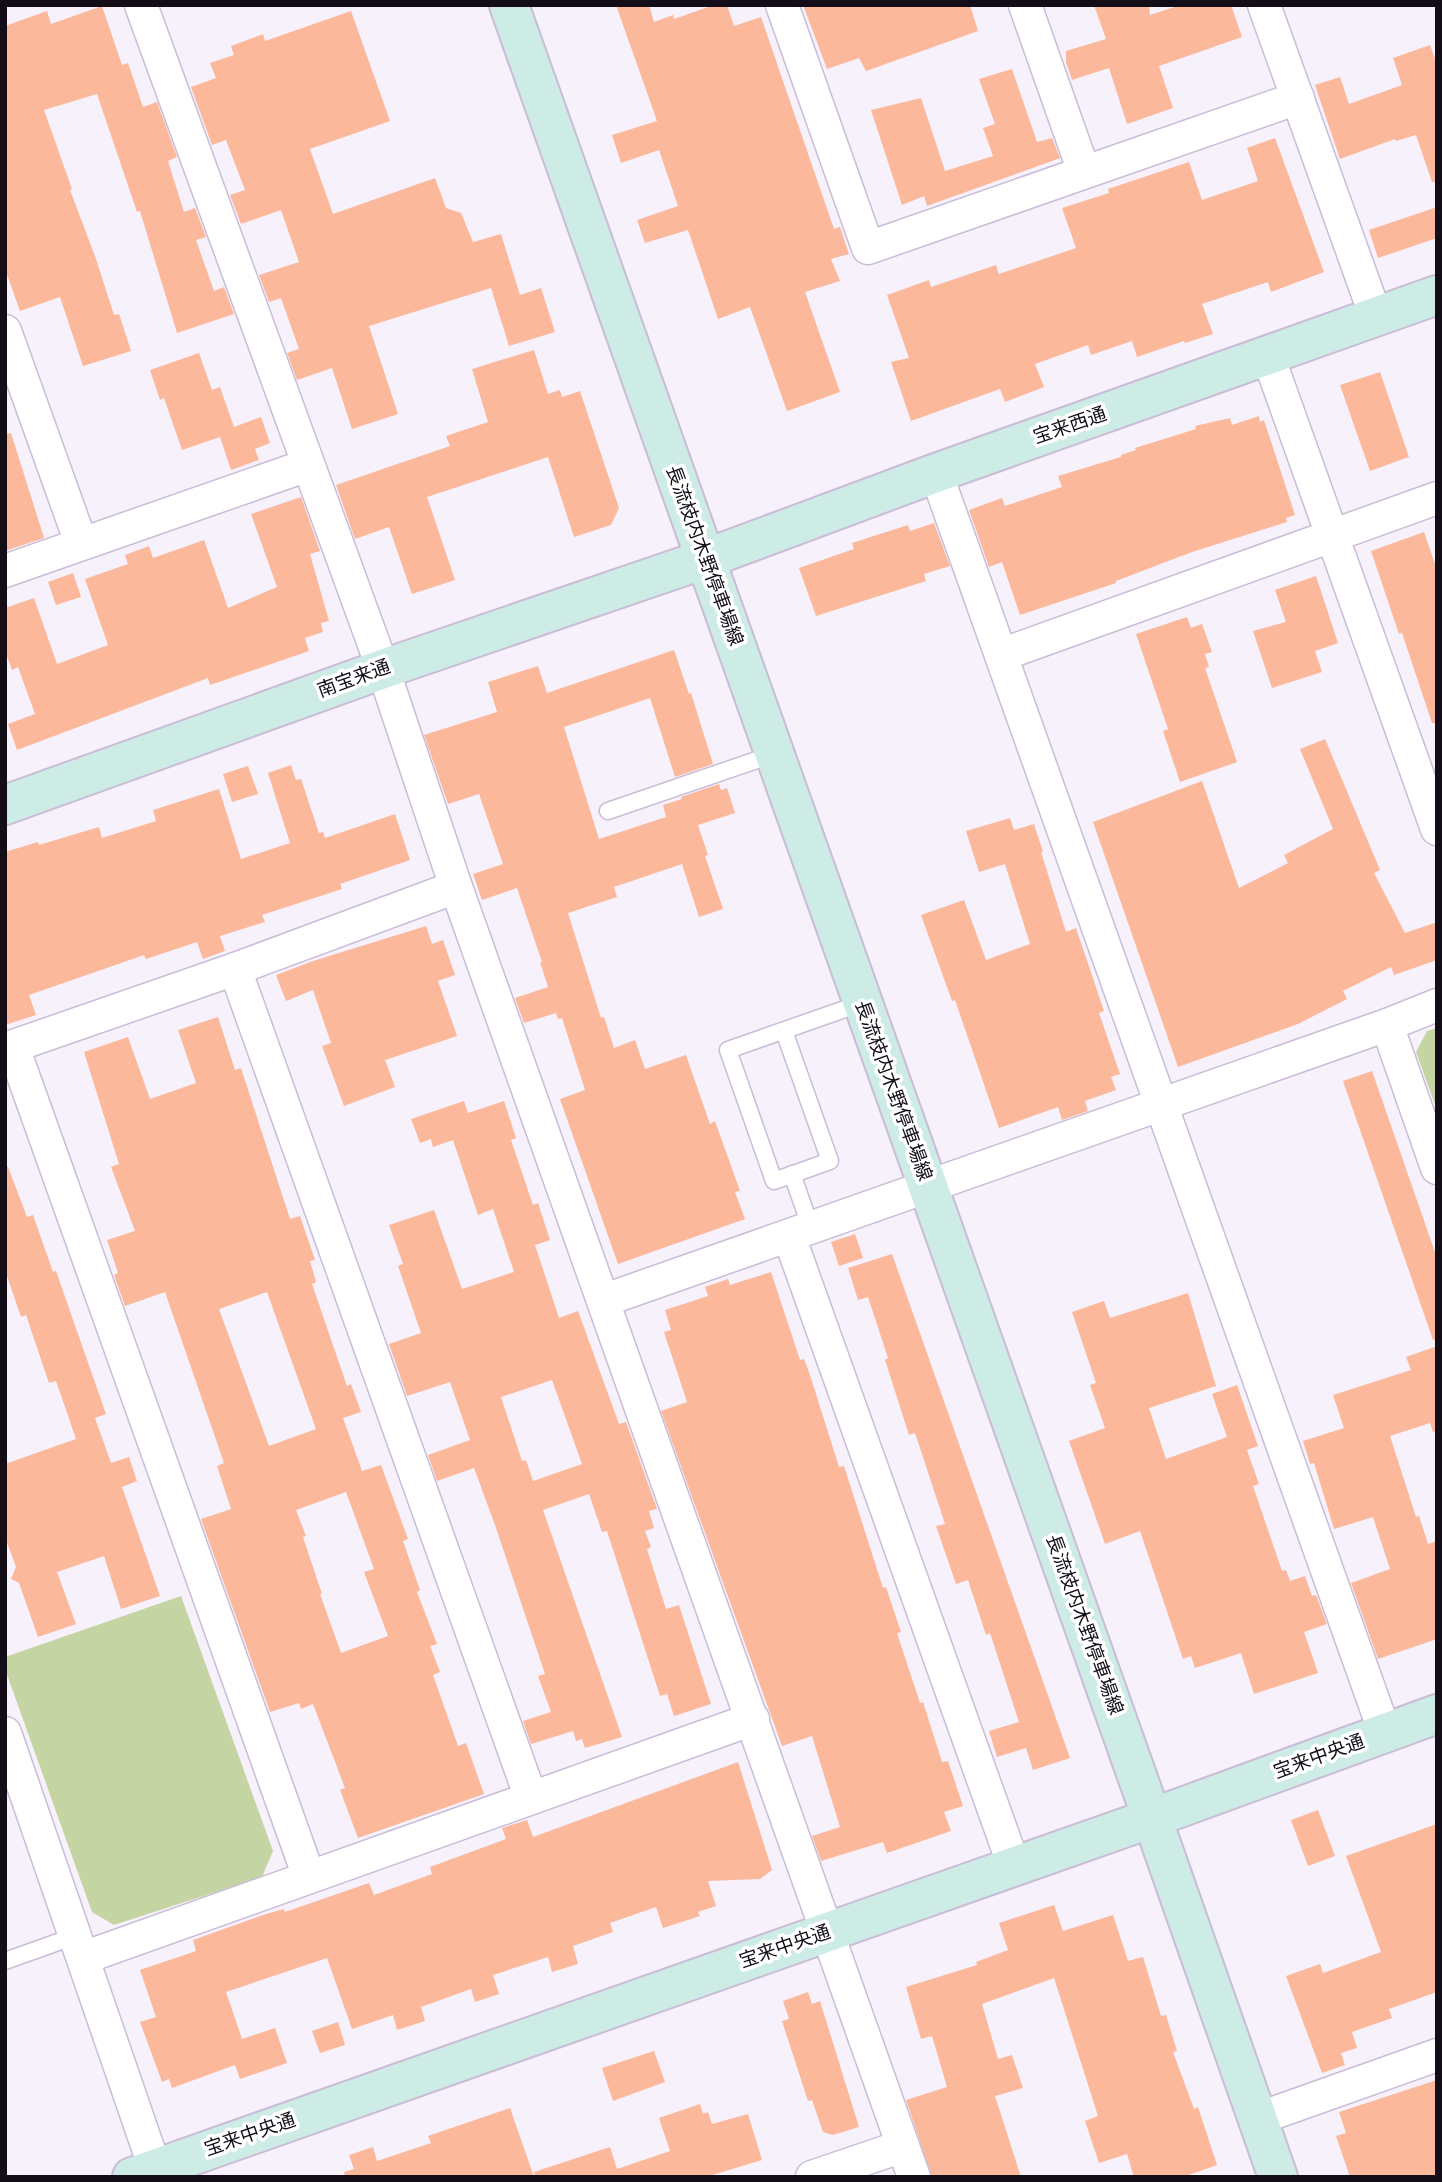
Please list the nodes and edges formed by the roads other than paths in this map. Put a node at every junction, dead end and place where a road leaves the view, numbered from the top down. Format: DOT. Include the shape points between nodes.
graph roads {
  1 [pos="141,5"];
  2 [pos="509,5"];
  3 [pos="782,5"];
  4 [pos="1025,5"];
  5 [pos="1264,5"];
  6 [pos="1298,98"];
  7 [pos="1084,172"];
  8 [pos="1437,295"];
  9 [pos="1377,317"];
  10 [pos="5,331"];
  11 [pos="1268,356"];
  12 [pos="308,465"];
  13 [pos="936,473"];
  14 [pos="1435,504"];
  15 [pos="1332,534"];
  16 [pos="81,543"];
  17 [pos="705,559"];
  18 [pos="5,572"];
  19 [pos="1001,656"];
  20 [pos="383,669"];
  21 [pos="1424,752"];
  22 [pos="774,754"];
  23 [pos="5,805"];
  24 [pos="608,811"];
  25 [pos="1437,829"];
  26 [pos="457,887"];
  27 [pos="235,969"];
  28 [pos="862,1003"];
  29 [pos="1437,1005"];
  30 [pos="1387,1025"];
  31 [pos="784,1031"];
  32 [pos="9,1048"];
  33 [pos="1159,1104"];
  34 [pos="1437,1168"];
  35 [pos="792,1174"];
  36 [pos="927,1187"];
  37 [pos="800,1232"];
  38 [pos="605,1300"];
  39 [pos="1437,1714"];
  40 [pos="753,1719"];
  41 [pos="5,1733"];
  42 [pos="1385,1733"];
  43 [pos="531,1798"];
  44 [pos="1152,1818"];
  45 [pos="1014,1866"];
  46 [pos="309,1877"];
  47 [pos="828,1932"];
  48 [pos="79,1947"];
  49 [pos="5,1961"];
  50 [pos="1437,2055"];
  51 [pos="1257,2119"];
  52 [pos="903,2146"];
  53 [pos="149,2174"];
  54 [pos="812,2177"];
  55 [pos="914,2177"];
  56 [pos="1278,2177"];
  1 -- 12 [label="street"];
  2 -- 17 [label="street, 長流枝内木野停車場線"];
  3 -- 7 [label="street" via="867,248"];
  4 -- 7 [label="street"];
  5 -- 6 [label="street"];
  6 -- 7 [label="street"];
  6 -- 9 [label="street"];
  8 -- 9 [label="street, 宝来西通"];
  9 -- 11 [label="street, 宝来西通"];
  10 -- 16 [label="street"];
  11 -- 13 [label="street, 宝来西通"];
  11 -- 15 [label="street"];
  12 -- 16 [label="street"];
  12 -- 20 [label="street"];
  13 -- 17 [label="street, 宝来西通"];
  13 -- 19 [label="street"];
  14 -- 15 [label="street"];
  15 -- 19 [label="street"];
  15 -- 21 [label="street"];
  16 -- 18 [label="street"];
  17 -- 20 [label="street, 南宝来通"];
  17 -- 22 [label="street, 長流枝内木野停車場線"];
  19 -- 33 [label="street"];
  20 -- 23 [label="street, 南宝来通"];
  20 -- 26 [label="street"];
  21 -- 25 [label="street"];
  22 -- 24 [label="lane"];
  22 -- 28 [label="street, 長流枝内木野停車場線"];
  26 -- 27 [label="street"];
  26 -- 38 [label="street"];
  27 -- 32 [label="street"];
  27 -- 43 [label="street"];
  28 -- 31 [label="lane"];
  28 -- 36 [label="street, 長流枝内木野停車場線"];
  29 -- 30 [label="street"];
  30 -- 33 [label="street"];
  30 -- 34 [label="street"];
  31 -- 35 [label="lane" via="830,1161"];
  31 -- 35 [label="lane" via="729,1050 774,1181"];
  32 -- 46 [label="street"];
  33 -- 36 [label="street"];
  33 -- 42 [label="street"];
  35 -- 37 [label="lane"];
  36 -- 37 [label="street"];
  36 -- 44 [label="street, 長流枝内木野停車場線"];
  37 -- 38 [label="street"];
  37 -- 45 [label="street"];
  38 -- 40 [label="street"];
  39 -- 42 [label="street, 宝来中央通"];
  40 -- 43 [label="street"];
  40 -- 47 [label="street"];
  41 -- 48 [label="street"];
  42 -- 44 [label="street, 宝来中央通"];
  43 -- 46 [label="street"];
  44 -- 45 [label="street, 宝来中央通"];
  44 -- 51 [label="street, 長流枝内木野停車場線"];
  45 -- 47 [label="street, 宝来中央通"];
  46 -- 48 [label="street"];
  47 -- 52 [label="street"];
  47 -- 53 [label="street, 宝来中央通"];
  48 -- 49 [label="lane"];
  48 -- 53 [label="street"];
  50 -- 51 [label="street"];
  51 -- 56 [label="street, 長流枝内木野停車場線"];
  52 -- 54 [label="street"];
  52 -- 55 [label="street"];
}
